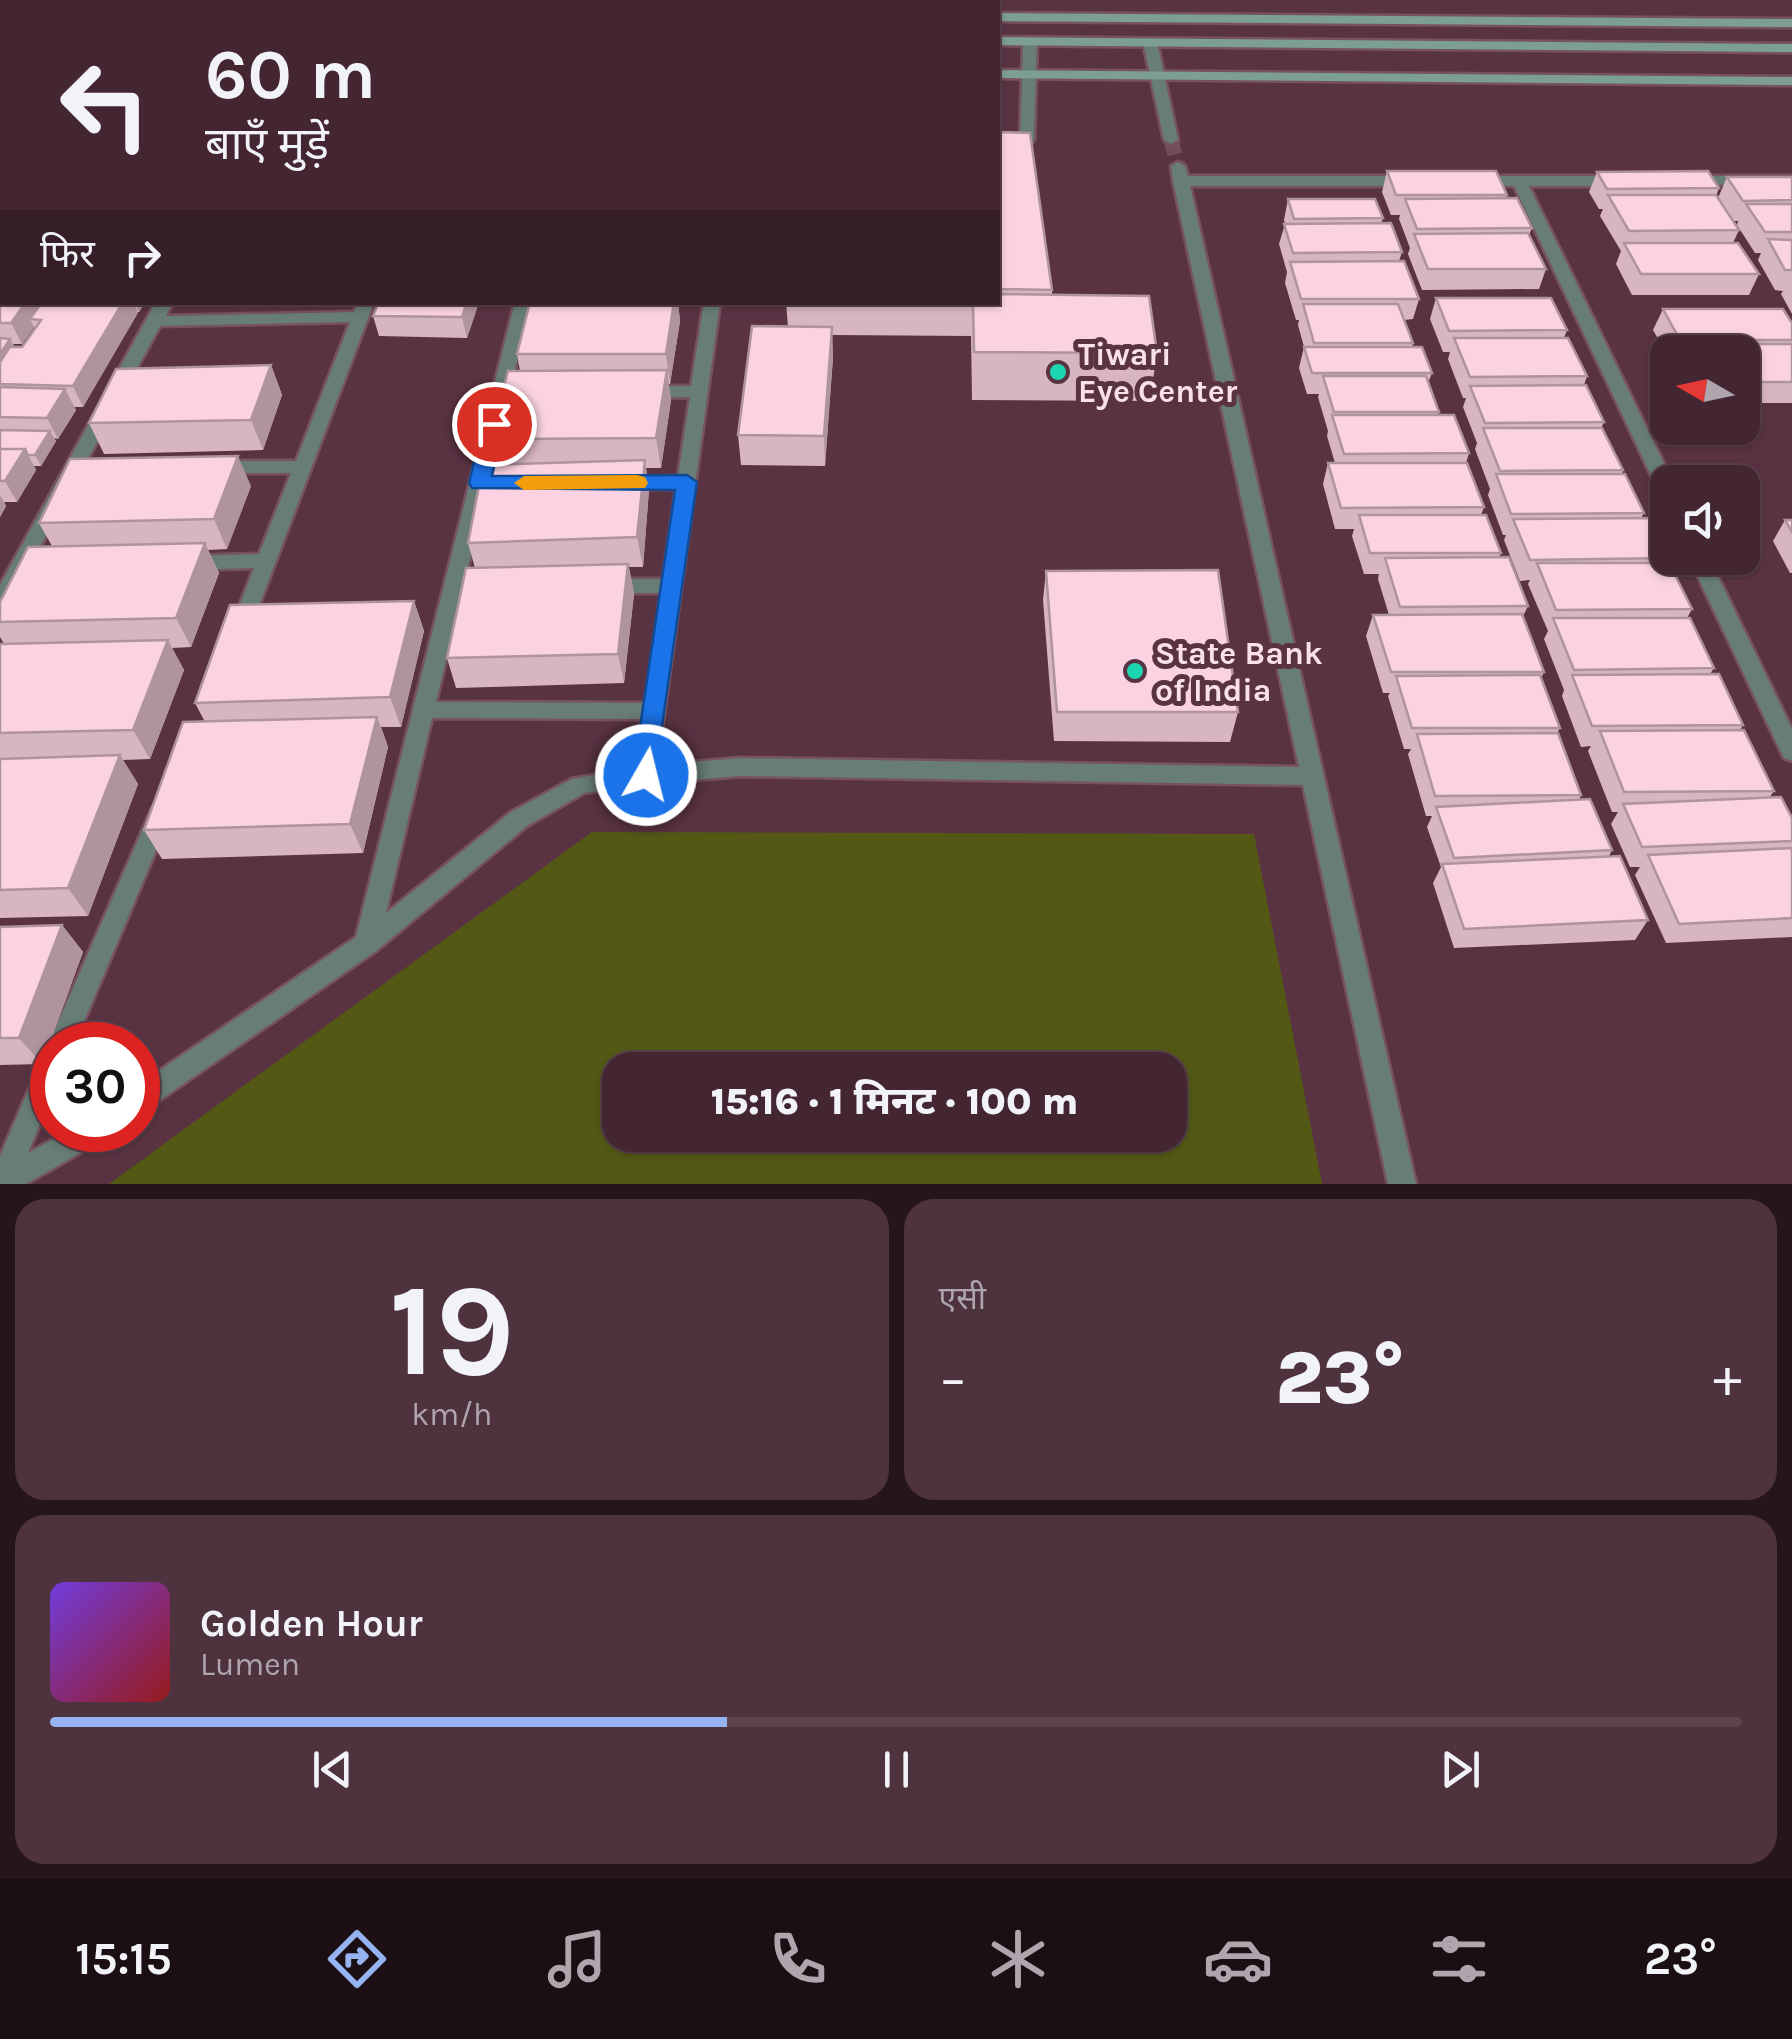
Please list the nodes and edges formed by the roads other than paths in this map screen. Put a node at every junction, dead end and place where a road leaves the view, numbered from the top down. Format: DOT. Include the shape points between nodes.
graph roads {
  1 [pos="1000,17"];
  2 [pos="1792,23"];
  3 [pos="1000,41"];
  4 [pos="1030,42"];
  5 [pos="1150,42"];
  6 [pos="1792,48"];
  7 [pos="1000,74"];
  8 [pos="1028,74"];
  9 [pos="1157,76"];
  10 [pos="1792,81"];
  11 [pos="1171,140"];
  12 [pos="1000,167"];
  13 [pos="1425,181"];
  14 [pos="1456,181"];
  15 [pos="1519,181"];
  16 [pos="1636,181"];
  17 [pos="1675,181"];
  18 [pos="1792,181"];
  19 [pos="162,305"];
  20 [pos="523,305"];
  21 [pos="712,305"];
  22 [pos="363,310"];
  23 [pos="155,320"];
  24 [pos="700,391"];
  25 [pos="620,392"];
  26 [pos="1655,465"];
  27 [pos="188,467"];
  28 [pos="302,467"];
  29 [pos="687,482"];
  30 [pos="592,483"];
  31 [pos="265,561"];
  32 [pos="171,564"];
  33 [pos="1707,575"];
  34 [pos="593,586"];
  35 [pos="672,586"];
  36 [pos="0,603"];
  37 [pos="244,634"];
  38 [pos="424,710"];
  39 [pos="655,711"];
  40 [pos="1792,752"];
  41 [pos="646,775"];
  42 [pos="1312,776"];
  43 [pos="170,791"];
  44 [pos="367,942"];
  45 [pos="71,1022"];
  46 [pos="160,1085"];
  47 [pos="30,1116"];
  48 [pos="56,1152"];
  49 [pos="1,1183"];
  50 [pos="1402,1184"];
  1 -- 2 [label="street"];
  3 -- 4 [label="street"];
  4 -- 5 [label="street"];
  4 -- 8 [label="street"];
  5 -- 6 [label="street"];
  5 -- 9 [label="street"];
  7 -- 8 [label="street"];
  8 -- 9 [label="street"];
  8 -- 12 [label="street" via="1027,139 1018,157"];
  9 -- 10 [label="street"];
  9 -- 11 [label="street"];
  13 -- 42 [label="street" via="1179,174"];
  14 -- 15 [label="street"];
  15 -- 16 [label="street"];
  15 -- 26 [label="street"];
  17 -- 18 [label="street"];
  19 -- 23 [label="street"];
  20 -- 38 [label="street" via="511,394 464,585 434,622"];
  21 -- 24 [label="street"];
  22 -- 23 [label="street"];
  22 -- 28 [label="street"];
  23 -- 36 [label="street" via="84,468 29,568"];
  24 -- 25 [label="street"];
  24 -- 29 [label="street"];
  27 -- 28 [label="street"];
  28 -- 31 [label="street"];
  29 -- 30 [label="street"];
  29 -- 35 [label="street"];
  31 -- 32 [label="street"];
  31 -- 37 [label="street"];
  33 -- 40 [label="street"];
  34 -- 35 [label="street"];
  35 -- 39 [label="street"];
  38 -- 39 [label="street"];
  38 -- 44 [label="street"];
  39 -- 41 [label="street"];
  41 -- 42 [label="street" via="740,768"];
  41 -- 44 [label="street" via="580,785 519,818"];
  42 -- 50 [label="street"];
  43 -- 45 [label="street"];
  44 -- 46 [label="street"];
  47 -- 49 [label="street"];
  48 -- 49 [label="street"];
}
